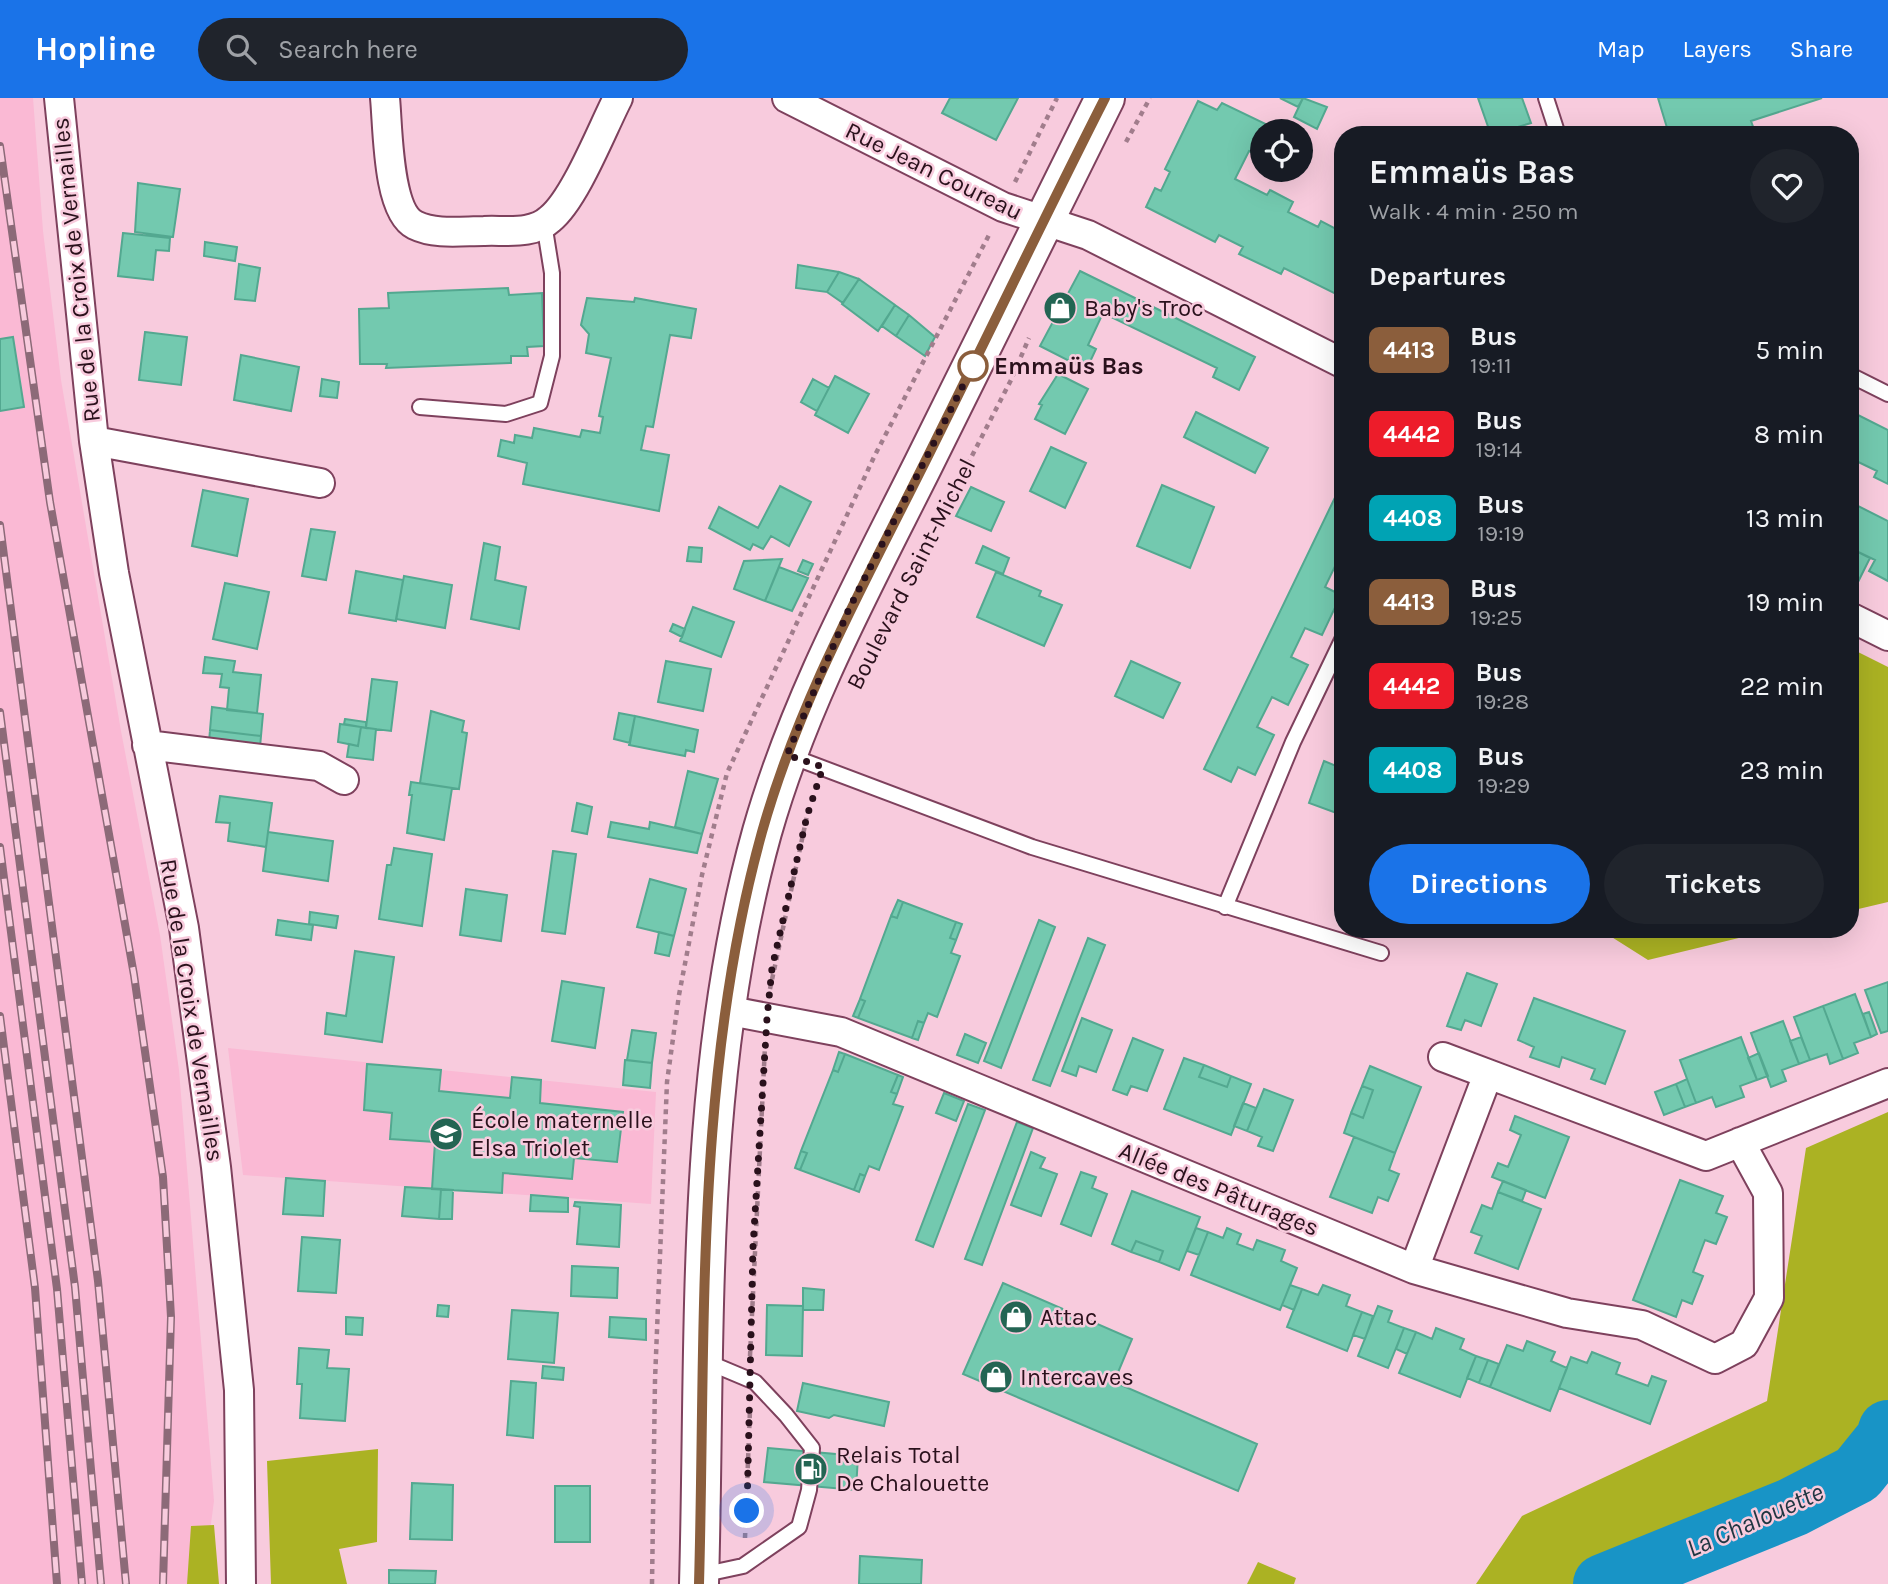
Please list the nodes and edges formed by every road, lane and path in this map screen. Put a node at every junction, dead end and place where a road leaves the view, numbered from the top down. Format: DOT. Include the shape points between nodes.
graph roads {
  1 [pos="59,98"];
  2 [pos="385,98"];
  3 [pos="618,98"];
  4 [pos="787,98"];
  5 [pos="1105,98"];
  6 [pos="1150,98"];
  7 [pos="1546,98"];
  8 [pos="1555,126"];
  9 [pos="1124,147"];
  10 [pos="544,223"];
  11 [pos="1044,223"];
  12 [pos="1034,327"];
  13 [pos="1334,359"];
  14 [pos="1859,380"];
  15 [pos="1888,394"];
  16 [pos="420,407"];
  17 [pos="94,441"];
  18 [pos="320,483"];
  19 [pos="938,521"];
  20 [pos="1859,622"];
  21 [pos="1888,636"];
  22 [pos="1334,657"];
  23 [pos="147,745"];
  24 [pos="787,755"];
  25 [pos="823,767"];
  26 [pos="344,780"];
  27 [pos="1225,907"];
  28 [pos="1381,953"];
  29 [pos="725,1010"];
  30 [pos="767,1018"];
  31 [pos="1443,1056"];
  32 [pos="1488,1074"];
  33 [pos="1888,1083"];
  34 [pos="1741,1142"];
  35 [pos="1414,1269"];
  36 [pos="703,1361"];
  37 [pos="750,1380"];
  38 [pos="743,1566"];
  39 [pos="699,1580"];
  40 [pos="241,1584"];
  1 -- 17 [label="street, Rue de la Croix de Vernailles"];
  2 -- 10 [label="street" via="394,189 412,224 447,232 532,230"];
  3 -- 10 [label="street" via="564,205"];
  4 -- 11 [label="street, Rue Jean Coureau" via="1003,207"];
  5 -- 11 [label="main road, Boulevard Saint-Michel"];
  6 -- 9 [label="path"];
  7 -- 8 [label="lane"];
  10 -- 16 [label="lane" via="551,273 552,356 540,402 506,414"];
  11 -- 13 [label="street, Rue Jean Coureau" via="1088,235"];
  11 -- 24 [label="main road, Boulevard Saint-Michel" via="849,609"];
  12 -- 19 [label="path, Boulevard Saint-Michel"];
  14 -- 15 [label="lane"];
  17 -- 18 [label="street, Rue de la Croix de Vernailles"];
  17 -- 23 [label="street, Rue de la Croix de Vernailles"];
  20 -- 21 [label="street"];
  22 -- 27 [label="lane" via="1293,742"];
  23 -- 26 [label="street" via="319,766"];
  23 -- 40 [label="street, Rue de la Croix de Vernailles" via="184,928 216,1167 239,1390"];
  24 -- 25 [label="lane"];
  24 -- 29 [label="main road, Boulevard Saint-Michel" via="762,834"];
  25 -- 27 [label="lane" via="1032,847"];
  25 -- 30 [label="path" via="775,955"];
  27 -- 28 [label="lane"];
  29 -- 30 [label="street, Allée des Pâturages"];
  29 -- 36 [label="main road, Boulevard Saint-Michel" via="708,1199"];
  30 -- 35 [label="street, Allée des Pâturages" via="841,1032"];
  30 -- 37 [label="path"];
  31 -- 32 [label="street"];
  32 -- 34 [label="street" via="1706,1156"];
  32 -- 35 [label="street"];
  33 -- 34 [label="street"];
  34 -- 35 [label="street, Allée des Pâturages" via="1768,1194 1769,1298 1744,1344 1715,1359 1642,1325 1567,1313"];
  36 -- 37 [label="lane"];
  36 -- 39 [label="main road, Boulevard Saint-Michel"];
  37 -- 38 [label="path"];
  37 -- 38 [label="lane" via="812,1448 809,1490 799,1527"];
  38 -- 39 [label="lane"];
}
